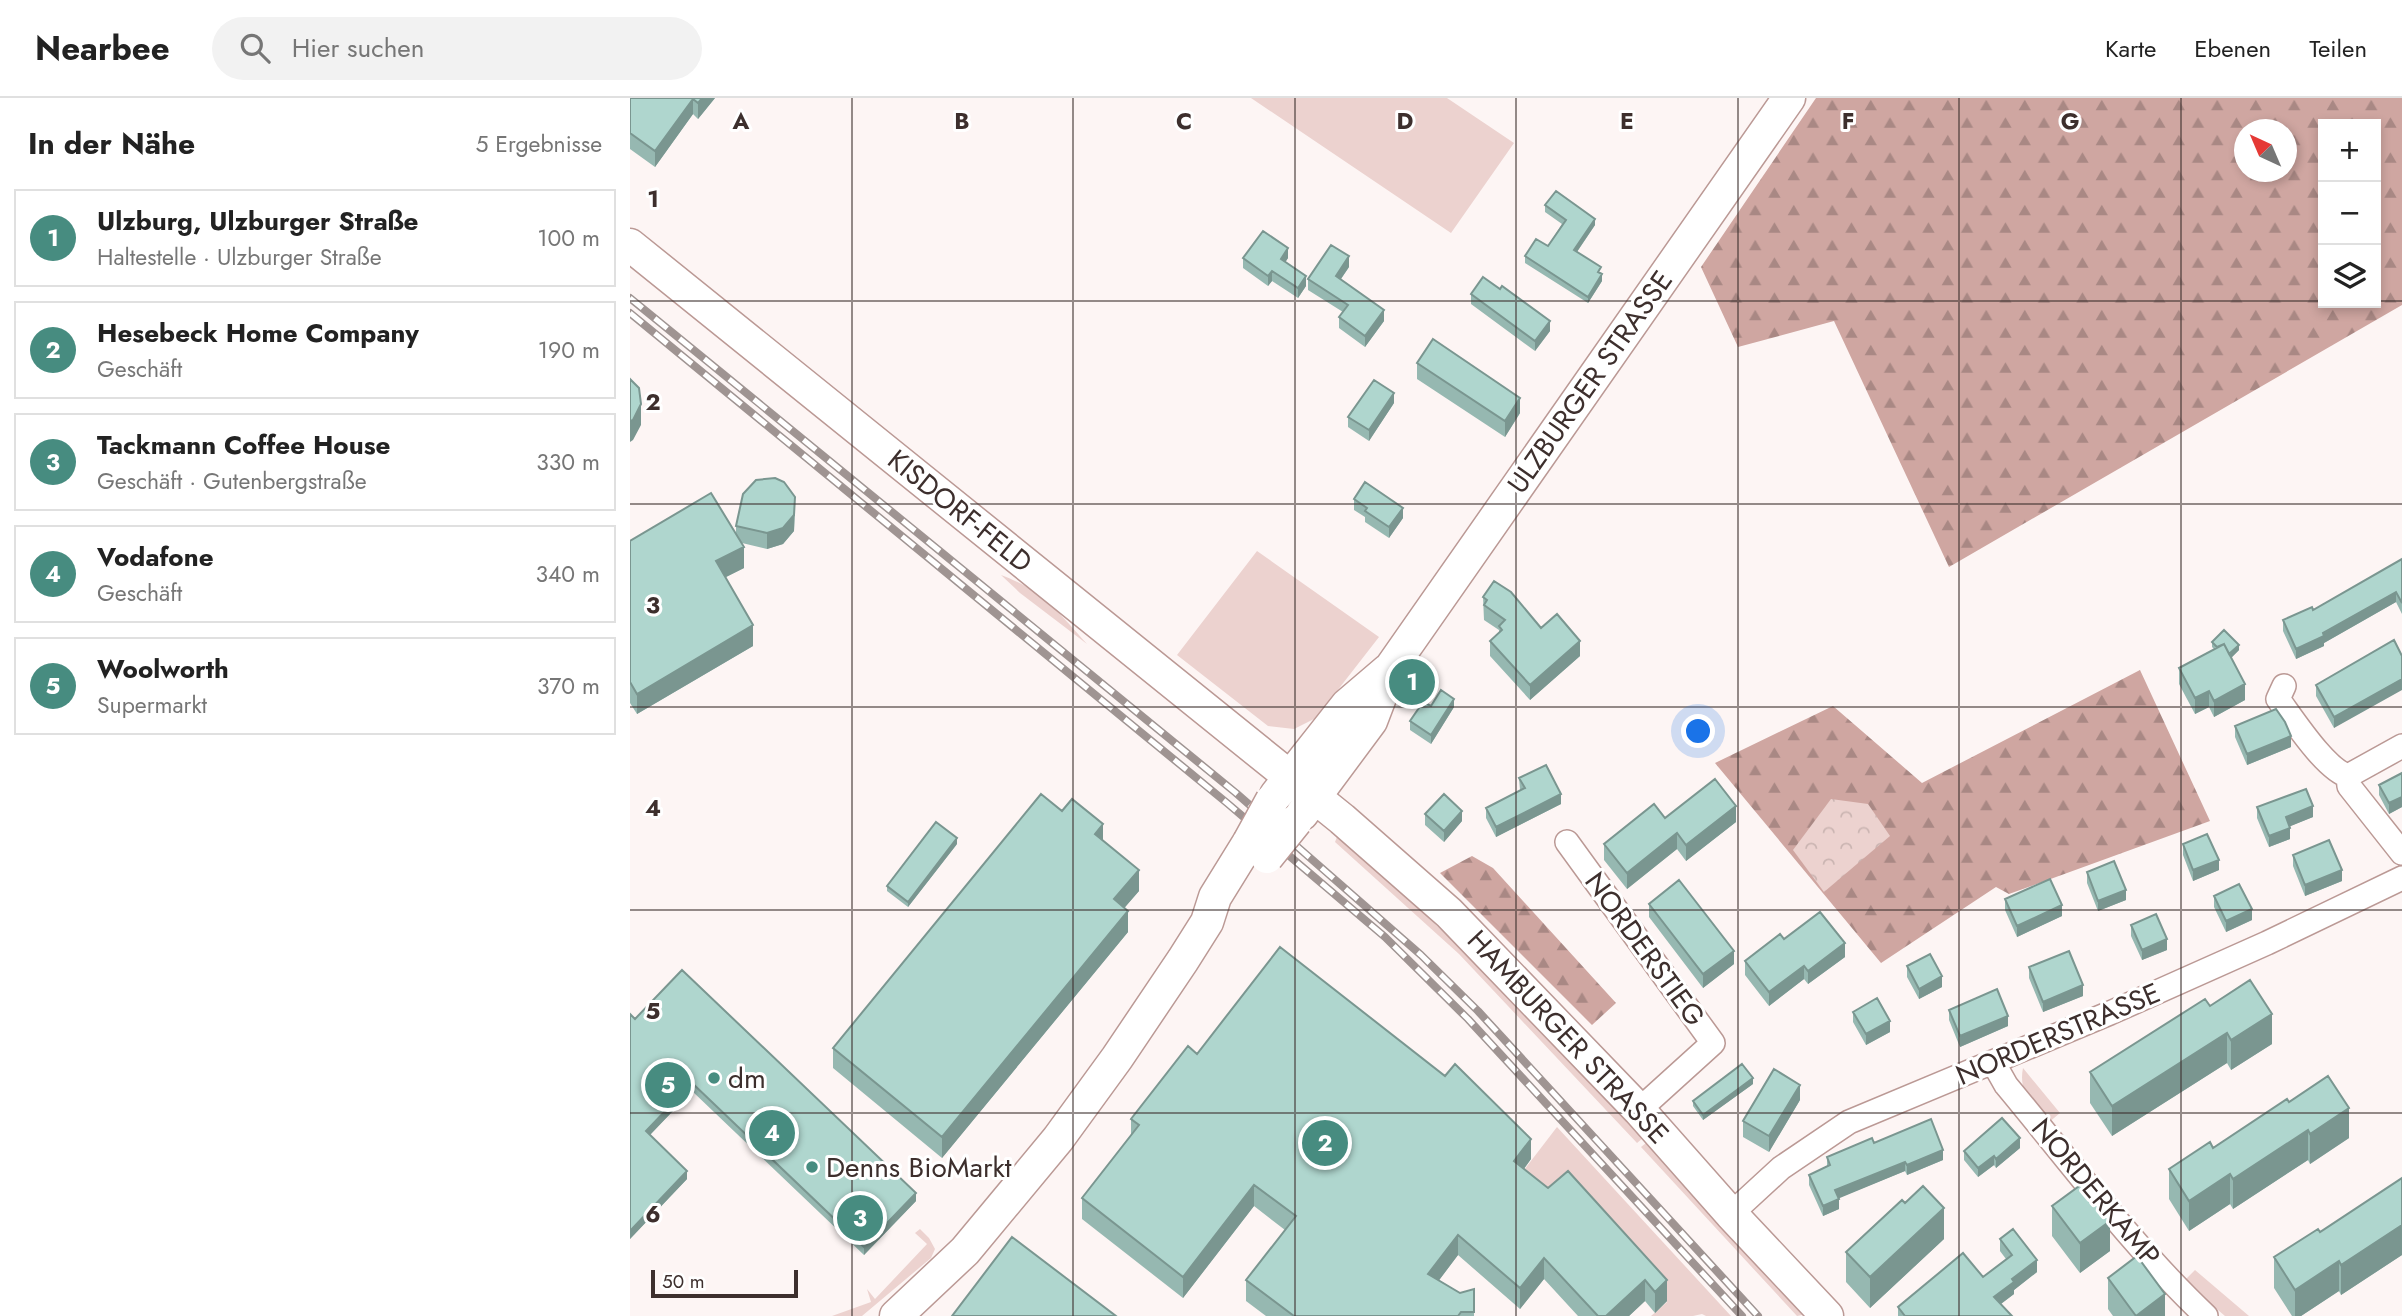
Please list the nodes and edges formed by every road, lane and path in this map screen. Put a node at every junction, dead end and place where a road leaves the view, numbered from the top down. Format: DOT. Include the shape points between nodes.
graph roads {
  1 [pos="1789,98"];
  2 [pos="630,245"];
  3 [pos="1392,667"];
  4 [pos="2284,685"];
  5 [pos="2402,746"];
  6 [pos="2348,776"];
  7 [pos="1281,789"];
  8 [pos="1306,809"];
  9 [pos="1567,842"];
  10 [pos="1258,849"];
  11 [pos="2402,853"];
  12 [pos="2402,878"];
  13 [pos="1993,1062"];
  14 [pos="1639,1110"];
  15 [pos="1731,1214"];
  16 [pos="896,1316"];
  17 [pos="1827,1316"];
  18 [pos="2207,1316"];
  1 -- 3 [label="main road, ULZBURGER STRASSE"];
  2 -- 7 [label="main road, KISDORF-FELD"];
  3 -- 7 [label="main road, ULZBURGER STRASSE" via="1347,705"];
  3 -- 8 [label="main road, ULZBURGER STRASSE" via="1371,721"];
  4 -- 6 [label="street" via="2278,699 2326,761"];
  5 -- 6 [label="street"];
  6 -- 11 [label="street" via="2349,786"];
  7 -- 8 [label="main road, HAMBURGER STRASSE"];
  7 -- 10 [label="main road, ULZBURGER STRASSE, bridge"];
  8 -- 10 [label="main road, ULZBURGER STRASSE, bridge"];
  8 -- 14 [label="main road, HAMBURGER STRASSE" via="1449,913"];
  9 -- 14 [label="street, NORDERSTIEG" via="1713,1043"];
  10 -- 16 [label="main road" via="1225,912 1207,922 1058,1139 965,1251"];
  12 -- 13 [label="street, NORDERSTRASSE" via="2267,943"];
  13 -- 15 [label="street, NORDERSTRASSE" via="1849,1122 1781,1168"];
  13 -- 18 [label="street, NORDERKAMP" via="2006,1086 2073,1166 2175,1286"];
  14 -- 15 [label="main road, HAMBURGER STRASSE"];
  15 -- 17 [label="main road, HAMBURGER STRASSE"];
}
